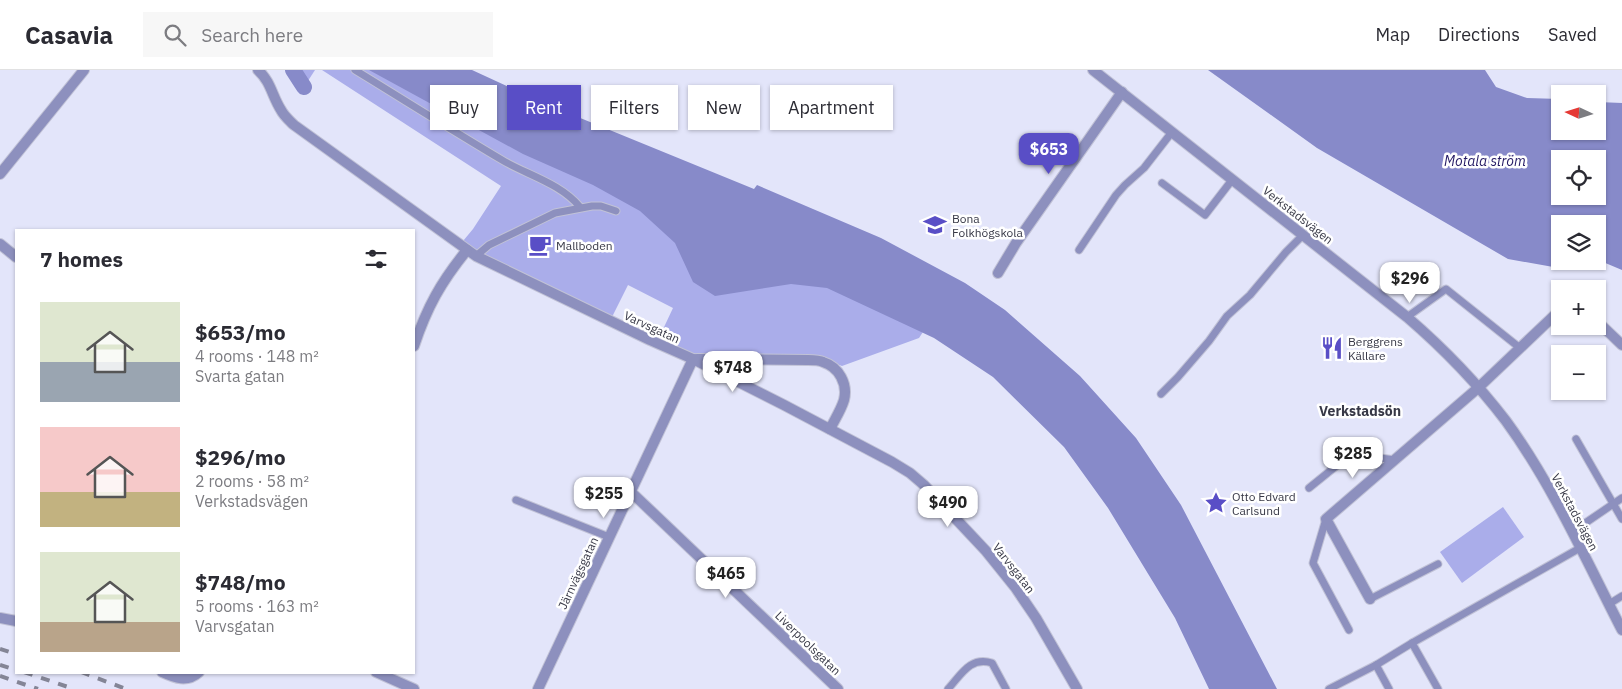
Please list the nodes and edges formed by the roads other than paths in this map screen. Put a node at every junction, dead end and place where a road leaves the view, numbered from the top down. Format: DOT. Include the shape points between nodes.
graph roads {
  1 [pos="84,70"];
  2 [pos="258,70"];
  3 [pos="356,70"];
  4 [pos="1093,70"];
  5 [pos="1122,92"];
  6 [pos="1172,132"];
  7 [pos="0,174"];
  8 [pos="1232,180"];
  9 [pos="1162,183"];
  10 [pos="580,207"];
  11 [pos="616,211"];
  12 [pos="1303,235"];
  13 [pos="0,244"];
  14 [pos="467,250"];
  15 [pos="1079,250"];
  16 [pos="15,256"];
  17 [pos="476,256"];
  18 [pos="998,273"];
  19 [pos="1407,317"];
  20 [pos="1551,319"];
  21 [pos="1606,330"];
  22 [pos="415,343"];
  23 [pos="1622,345"];
  24 [pos="1520,348"];
  25 [pos="693,359"];
  26 [pos="1478,388"];
  27 [pos="1161,394"];
  28 [pos="830,429"];
  29 [pos="1576,438"];
  30 [pos="1395,460"];
  31 [pos="1309,488"];
  32 [pos="630,491"];
  33 [pos="1622,498"];
  34 [pos="516,500"];
  35 [pos="1614,504"];
  36 [pos="1326,519"];
  37 [pos="1622,519"];
  38 [pos="1572,532"];
  39 [pos="609,537"];
  40 [pos="1580,548"];
  41 [pos="1438,564"];
  42 [pos="1622,596"];
  43 [pos="1370,599"];
  44 [pos="1608,604"];
  45 [pos="0,618"];
  46 [pos="15,622"];
  47 [pos="1349,630"];
  48 [pos="1622,630"];
  49 [pos="1412,642"];
  50 [pos="1376,665"];
  51 [pos="166,674"];
  52 [pos="196,674"];
  53 [pos="380,674"];
  54 [pos="539,688"];
  55 [pos="414,689"];
  56 [pos="838,689"];
  57 [pos="948,689"];
  58 [pos="1006,689"];
  59 [pos="1077,689"];
  60 [pos="1329,689"];
  61 [pos="1389,689"];
  62 [pos="1438,689"];
  1 -- 7 [label="street"];
  2 -- 14 [label="street, Varvsgatan" via="270,85 279,108 294,125"];
  3 -- 10 [label="lane" via="504,161 556,187"];
  4 -- 5 [label="street, Verkstadsvägen"];
  5 -- 6 [label="street, Verkstadsvägen"];
  5 -- 18 [label="street"];
  6 -- 8 [label="street, Verkstadsvägen"];
  6 -- 15 [label="lane" via="1144,168 1116,196"];
  8 -- 9 [label="lane" via="1205,215"];
  8 -- 12 [label="street, Verkstadsvägen"];
  10 -- 11 [label="lane" via="601,206"];
  10 -- 17 [label="lane" via="535,222 489,245"];
  12 -- 19 [label="street, Verkstadsvägen"];
  12 -- 27 [label="lane" via="1250,295 1226,316 1209,341"];
  13 -- 16 [label="street"];
  14 -- 17 [label="street, Varvsgatan"];
  14 -- 22 [label="street" via="437,291"];
  17 -- 25 [label="street, Varvsgatan"];
  19 -- 24 [label="lane" via="1446,290"];
  19 -- 26 [label="street, Verkstadsvägen" via="1434,340"];
  20 -- 24 [label="street"];
  21 -- 23 [label="street"];
  24 -- 26 [label="street"];
  25 -- 28 [label="street, Varvsgatan"];
  25 -- 28 [label="street" via="823,361 840,374 844,386 845,398"];
  25 -- 32 [label="street, Järnvägsgatan"];
  26 -- 30 [label="street"];
  26 -- 38 [label="street, Verkstadsvägen" via="1531,459"];
  28 -- 59 [label="street, Varvsgatan" via="910,473 930,491 1016,587"];
  29 -- 35 [label="lane"];
  30 -- 31 [label="lane" via="1351,454"];
  30 -- 36 [label="street"];
  32 -- 39 [label="street, Järnvägsgatan"];
  32 -- 56 [label="street, Liverpoolsgatan"];
  33 -- 35 [label="lane"];
  34 -- 39 [label="lane"];
  35 -- 37 [label="lane"];
  35 -- 38 [label="lane"];
  36 -- 43 [label="street"];
  36 -- 47 [label="lane" via="1313,563"];
  38 -- 40 [label="street, Verkstadsvägen"];
  39 -- 54 [label="street, Järnvägsgatan"];
  40 -- 44 [label="street, Verkstadsvägen"];
  40 -- 49 [label="lane"];
  41 -- 43 [label="lane"];
  42 -- 44 [label="lane"];
  44 -- 48 [label="street, Verkstadsvägen"];
  45 -- 46 [label="street"];
  49 -- 50 [label="lane"];
  49 -- 62 [label="lane"];
  50 -- 60 [label="lane"];
  50 -- 61 [label="lane"];
  51 -- 52 [label="street" via="183,679"];
  53 -- 55 [label="street"];
  57 -- 58 [label="lane" via="971,664 983,660 992,663"];
}
